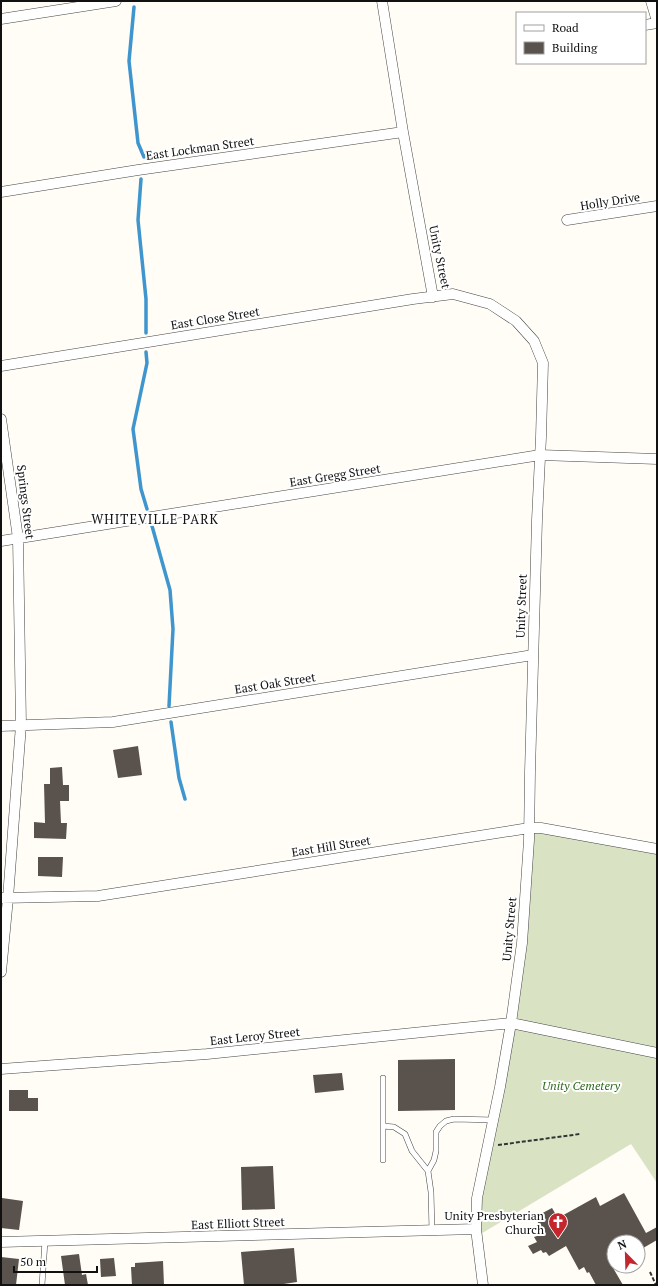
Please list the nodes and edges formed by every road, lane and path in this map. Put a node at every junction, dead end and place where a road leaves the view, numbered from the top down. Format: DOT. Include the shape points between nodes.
graph roads {
  1 [pos="116,1"];
  2 [pos="382,1"];
  3 [pos="652,1"];
  4 [pos="1,19"];
  5 [pos="657,22"];
  6 [pos="646,25"];
  7 [pos="403,132"];
  8 [pos="1,192"];
  9 [pos="657,206"];
  10 [pos="567,220"];
  11 [pos="433,297"];
  12 [pos="1,366"];
  13 [pos="1,419"];
  14 [pos="540,456"];
  15 [pos="657,459"];
  16 [pos="18,538"];
  17 [pos="1,541"];
  18 [pos="533,655"];
  19 [pos="21,725"];
  20 [pos="1,726"];
  21 [pos="529,828"];
  22 [pos="657,849"];
  23 [pos="5,898"];
  24 [pos="1,972"];
  25 [pos="511,1023"];
  26 [pos="657,1053"];
  27 [pos="1,1070"];
  28 [pos="382,1078"];
  29 [pos="494,1120"];
  30 [pos="383,1126"];
  31 [pos="580,1134"];
  32 [pos="488,1146"];
  33 [pos="383,1160"];
  34 [pos="428,1171"];
  35 [pos="476,1229"];
  36 [pos="432,1230"];
  37 [pos="46,1241"];
  38 [pos="1,1242"];
  39 [pos="650,1272"];
  40 [pos="42,1285"];
  41 [pos="483,1285"];
  42 [pos="656,1285"];
  1 -- 4 [label="street"];
  2 -- 7 [label="street, Unity Street"];
  3 -- 5 [label="street"];
  5 -- 6 [label="street"];
  7 -- 8 [label="street, East Lockman Street"];
  7 -- 11 [label="street, Unity Street"];
  9 -- 10 [label="street, Holly Drive"];
  11 -- 12 [label="street, East Close Street"];
  11 -- 14 [label="street, Unity Street" via="453,294 490,304 516,321 534,341 543,363"];
  13 -- 16 [label="street, Springs Street"];
  14 -- 15 [label="street, East Gregg Street"];
  14 -- 16 [label="street, East Gregg Street"];
  14 -- 18 [label="street, Unity Street"];
  16 -- 17 [label="street, East Gregg Street"];
  16 -- 19 [label="street, Springs Street"];
  18 -- 19 [label="street, East Oak Street" via="113,722"];
  18 -- 21 [label="street, Unity Street"];
  19 -- 20 [label="street, East Oak Street"];
  19 -- 23 [label="street, Springs Street"];
  21 -- 22 [label="street, East Hill Street"];
  21 -- 23 [label="street, East Hill Street" via="98,896"];
  21 -- 25 [label="street, Unity Street" via="522,943"];
  23 -- 24 [label="street, Springs Street"];
  25 -- 26 [label="street, East Leroy Street"];
  25 -- 27 [label="street, East Leroy Street" via="207,1054"];
  25 -- 29 [label="street, Unity Street"];
  28 -- 30 [label="lane"];
  29 -- 32 [label="street, Unity Street"];
  29 -- 34 [label="lane" via="446,1121 436,1132 436,1151"];
  30 -- 33 [label="lane"];
  30 -- 34 [label="lane" via="405,1134 412,1152"];
  31 -- 32 [label="path"];
  32 -- 35 [label="street, Unity Street" via="477,1198"];
  34 -- 36 [label="lane"];
  35 -- 36 [label="street, East Elliott Street"];
  35 -- 41 [label="street, Unity Street"];
  36 -- 37 [label="street, East Elliott Street"];
  37 -- 38 [label="street, East Elliott Street"];
  37 -- 40 [label="lane"];
  39 -- 42 [label="path"];
}
